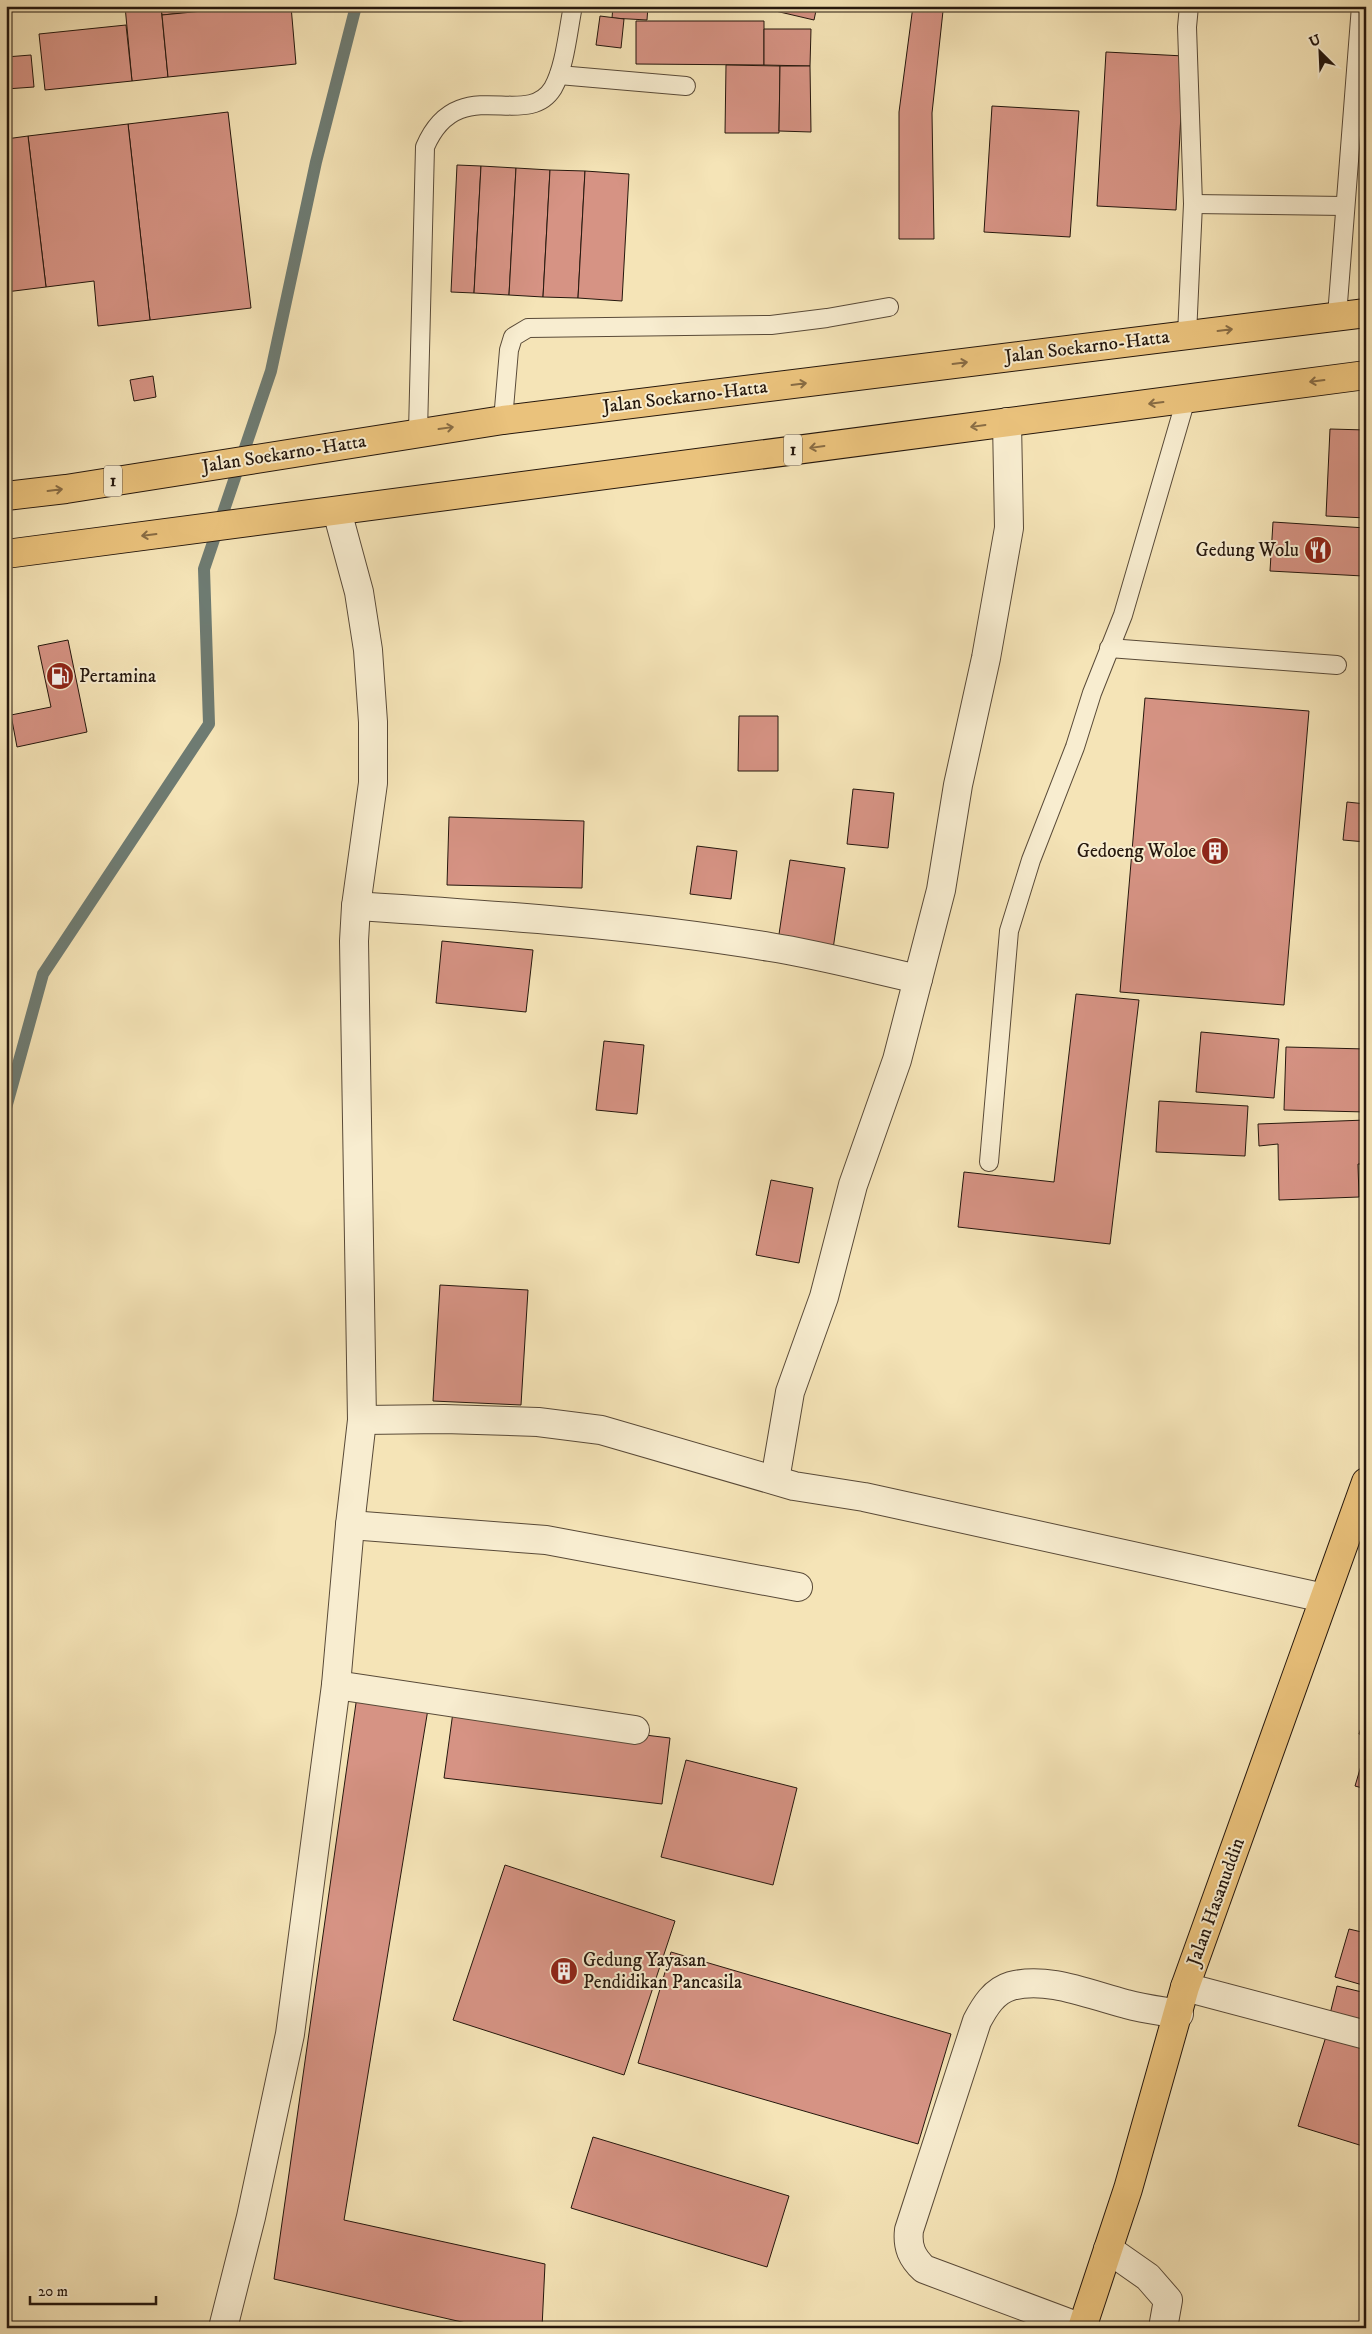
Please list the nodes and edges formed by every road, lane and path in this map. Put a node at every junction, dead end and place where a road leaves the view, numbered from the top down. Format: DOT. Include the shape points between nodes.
graph roads {
  1 [pos="573,6"];
  2 [pos="1189,6"];
  3 [pos="1361,6"];
  4 [pos="558,75"];
  5 [pos="686,86"];
  6 [pos="1193,204"];
  7 [pos="1345,206"];
  8 [pos="889,307"];
  9 [pos="1366,313"];
  10 [pos="1337,316"];
  11 [pos="1187,335"];
  12 [pos="1366,375"];
  13 [pos="1186,399"];
  14 [pos="503,420"];
  15 [pos="1007,422"];
  16 [pos="418,432"];
  17 [pos="6,496"];
  18 [pos="337,511"];
  19 [pos="6,554"];
  20 [pos="1109,648"];
  21 [pos="1337,665"];
  22 [pos="356,906"];
  23 [pos="918,979"];
  24 [pos="989,1162"];
  25 [pos="362,1420"];
  26 [pos="775,1480"];
  27 [pos="1366,1482"];
  28 [pos="350,1525"];
  29 [pos="798,1587"];
  30 [pos="1324,1598"];
  31 [pos="336,1684"];
  32 [pos="635,1730"];
  33 [pos="1185,1987"];
  34 [pos="1179,2014"];
  35 [pos="1366,2035"];
  36 [pos="1108,2249"];
  37 [pos="223,2328"];
  38 [pos="1082,2328"];
  39 [pos="1163,2328"];
  1 -- 4 [label="lane"];
  2 -- 6 [label="lane"];
  3 -- 7 [label="lane"];
  4 -- 5 [label="lane"];
  4 -- 16 [label="lane" via="548,95 531,105 470,105 450,114 438,124 425,147"];
  6 -- 7 [label="lane"];
  6 -- 11 [label="lane"];
  7 -- 10 [label="lane"];
  8 -- 14 [label="lane" via="771,325 528,328 513,337 509,350"];
  9 -- 10 [label="main road, Jalan Soekarno-Hatta / 1"];
  11 -- 10 [label="main road, Jalan Soekarno-Hatta / 1, one-way"];
  14 -- 11 [label="main road, Jalan Soekarno-Hatta / 1, one-way"];
  12 -- 13 [label="main road, 1, one-way"];
  13 -- 15 [label="main road, 1, one-way"];
  13 -- 20 [label="lane" via="1123,614"];
  16 -- 14 [label="main road, Jalan Soekarno-Hatta / 1, one-way"];
  15 -- 18 [label="main road, 1, one-way"];
  15 -- 23 [label="street" via="1009,528 940,890"];
  17 -- 16 [label="main road, Jalan Soekarno-Hatta / 1, one-way"];
  18 -- 19 [label="main road, 1, one-way"];
  18 -- 22 [label="street" via="359,592 368,650 373,722 373,783"];
  20 -- 21 [label="lane"];
  20 -- 24 [label="lane" via="1031,860 1009,931"];
  22 -- 23 [label="street" via="540,918 644,929 771,947"];
  22 -- 25 [label="street"];
  23 -- 26 [label="street" via="896,1060 853,1185 824,1297 790,1392"];
  25 -- 26 [label="street" via="538,1422 601,1430"];
  25 -- 28 [label="street"];
  26 -- 30 [label="street"];
  27 -- 30 [label="main road, Jalan Hasanuddin"];
  28 -- 29 [label="street" via="546,1540"];
  28 -- 31 [label="street"];
  30 -- 33 [label="main road, Jalan Hasanuddin"];
  31 -- 32 [label="street"];
  31 -- 37 [label="street" via="290,2034 251,2217"];
  33 -- 34 [label="main road, Jalan Hasanuddin"];
  33 -- 35 [label="street"];
  34 -- 36 [label="main road, Jalan Hasanuddin"];
  34 -- 38 [label="street" via="1129,2005 1041,1982 1010,1986 998,1992 977,2021 909,2230 912,2254 924,2269"];
  36 -- 38 [label="main road, Jalan Hasanuddin"];
  36 -- 39 [label="street" via="1148,2278 1168,2300"];
}
